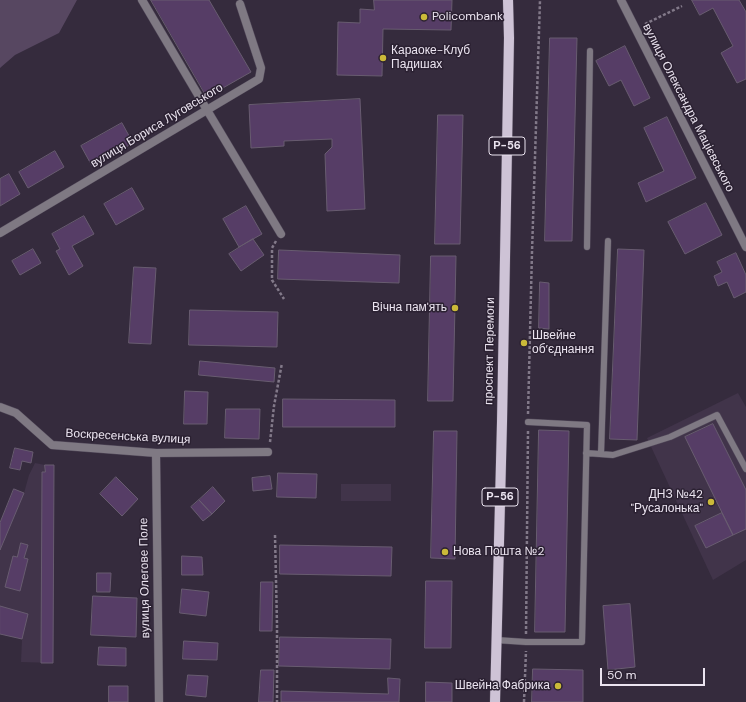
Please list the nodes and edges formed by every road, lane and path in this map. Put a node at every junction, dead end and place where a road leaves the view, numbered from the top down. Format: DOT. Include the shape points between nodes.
graph roads {
  1 [pos="142,0"];
  2 [pos="508,0"];
  3 [pos="540,0"];
  4 [pos="621,0"];
  5 [pos="240,4"];
  6 [pos="682,6"];
  7 [pos="635,28"];
  8 [pos="590,51"];
  9 [pos="207,110"];
  10 [pos="0,233"];
  11 [pos="281,234"];
  12 [pos="608,241"];
  13 [pos="587,247"];
  14 [pos="746,247"];
  15 [pos="284,299"];
  16 [pos="282,363"];
  17 [pos="0,407"];
  18 [pos="528,422"];
  19 [pos="268,452"];
  20 [pos="156,453"];
  21 [pos="586,453"];
  22 [pos="601,454"];
  23 [pos="746,469"];
  24 [pos="275,535"];
  25 [pos="496,640"];
  26 [pos="526,642"];
  27 [pos="159,702"];
  28 [pos="276,702"];
  29 [pos="494,702"];
  30 [pos="524,702"];
  1 -- 9 [label="street"];
  2 -- 25 [label="main road, проспект Перемоги / Р-56"];
  3 -- 18 [label="path"];
  4 -- 7 [label="street, вулиця Олександра Мацієвського"];
  5 -- 9 [label="street, вулиця Бориса Луговського" via="261,68 260,79"];
  6 -- 7 [label="path"];
  7 -- 14 [label="street, вулиця Олександра Мацієвського"];
  8 -- 13 [label="lane"];
  9 -- 10 [label="street, вулиця Бориса Луговського"];
  9 -- 11 [label="street"];
  11 -- 15 [label="path" via="272,248 272,280"];
  12 -- 22 [label="lane"];
  16 -- 19 [label="path"];
  17 -- 20 [label="street, Воскресенська вулиця" via="16,412 52,445"];
  18 -- 21 [label="lane" via="587,425"];
  18 -- 26 [label="path"];
  19 -- 20 [label="street, Воскресенська вулиця"];
  20 -- 27 [label="street, вулиця Олегове Поле"];
  21 -- 22 [label="lane"];
  21 -- 26 [label="lane" via="582,642"];
  22 -- 23 [label="lane" via="613,455 670,437 717,415"];
  24 -- 28 [label="path"];
  25 -- 26 [label="lane"];
  25 -- 29 [label="main road, проспект Перемоги / Р-56"];
  26 -- 30 [label="path"];
}
